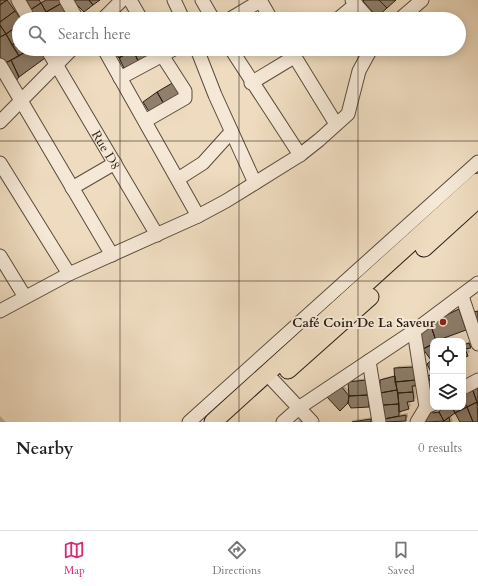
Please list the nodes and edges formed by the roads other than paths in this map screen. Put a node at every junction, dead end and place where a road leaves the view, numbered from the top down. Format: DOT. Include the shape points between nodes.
graph roads {
  1 [pos="18,0"];
  2 [pos="66,0"];
  3 [pos="122,0"];
  4 [pos="130,0"];
  5 [pos="174,0"];
  6 [pos="202,0"];
  7 [pos="260,0"];
  8 [pos="422,0"];
  9 [pos="354,2"];
  10 [pos="25,12"];
  11 [pos="73,12"];
  12 [pos="110,12"];
  13 [pos="137,12"];
  14 [pos="180,12"];
  15 [pos="209,12"];
  16 [pos="241,12"];
  17 [pos="267,12"];
  18 [pos="345,12"];
  19 [pos="363,12"];
  20 [pos="408,12"];
  21 [pos="51,56"];
  22 [pos="65,56"];
  23 [pos="108,56"];
  24 [pos="154,56"];
  25 [pos="162,56"];
  26 [pos="200,56"];
  27 [pos="235,56"];
  28 [pos="288,56"];
  29 [pos="294,56"];
  30 [pos="367,56"];
  31 [pos="56,65"];
  32 [pos="0,66"];
  33 [pos="120,78"];
  34 [pos="252,82"];
  35 [pos="21,101"];
  36 [pos="145,121"];
  37 [pos="0,122"];
  38 [pos="336,124"];
  39 [pos="232,132"];
  40 [pos="300,155"];
  41 [pos="478,162"];
  42 [pos="0,163"];
  43 [pos="115,163"];
  44 [pos="178,179"];
  45 [pos="478,182"];
  46 [pos="255,183"];
  47 [pos="72,188"];
  48 [pos="478,199"];
  49 [pos="198,216"];
  50 [pos="157,235"];
  51 [pos="112,255"];
  52 [pos="0,256"];
  53 [pos="70,274"];
  54 [pos="478,283"];
  55 [pos="462,296"];
  56 [pos="25,297"];
  57 [pos="0,311"];
  58 [pos="414,331"];
  59 [pos="478,344"];
  60 [pos="369,361"];
  61 [pos="270,378"];
  62 [pos="478,380"];
  63 [pos="466,386"];
  64 [pos="429,405"];
  65 [pos="300,408"];
  66 [pos="189,422"];
  67 [pos="213,422"];
  68 [pos="230,422"];
  69 [pos="283,422"];
  70 [pos="312,422"];
  71 [pos="378,422"];
  72 [pos="417,422"];
  1 -- 10 [label="street"];
  2 -- 11 [label="street"];
  3 -- 12 [label="street"];
  4 -- 13 [label="street"];
  5 -- 14 [label="street"];
  6 -- 15 [label="street"];
  7 -- 16 [label="street"];
  7 -- 17 [label="street"];
  8 -- 20 [label="street"];
  9 -- 18 [label="street"];
  9 -- 19 [label="street"];
  21 -- 31 [label="street, Rue D8"];
  22 -- 31 [label="street"];
  23 -- 33 [label="street"];
  24 -- 33 [label="street"];
  25 -- 36 [label="street" via="185,92 185,98"];
  26 -- 39 [label="street"];
  27 -- 34 [label="street"];
  28 -- 34 [label="street"];
  29 -- 38 [label="street"];
  30 -- 38 [label="street" via="359,71 349,110"];
  31 -- 35 [label="street"];
  31 -- 43 [label="street, Rue D8"];
  32 -- 35 [label="street"];
  33 -- 36 [label="street"];
  34 -- 40 [label="street"];
  35 -- 37 [label="street"];
  35 -- 47 [label="street"];
  36 -- 44 [label="street"];
  38 -- 40 [label="street"];
  39 -- 44 [label="street" via="203,163"];
  39 -- 46 [label="street"];
  40 -- 46 [label="street"];
  41 -- 66 [label="street"];
  42 -- 53 [label="street"];
  43 -- 47 [label="street"];
  43 -- 50 [label="street, Rue D8"];
  44 -- 49 [label="street"];
  45 -- 61 [label="main road"];
  46 -- 49 [label="street"];
  47 -- 51 [label="street"];
  48 -- 61 [label="main road"];
  49 -- 50 [label="street"];
  50 -- 51 [label="street"];
  51 -- 53 [label="street"];
  52 -- 56 [label="street"];
  53 -- 56 [label="street"];
  54 -- 55 [label="street"];
  55 -- 58 [label="street"];
  55 -- 59 [label="street"];
  56 -- 57 [label="street"];
  58 -- 60 [label="street"];
  58 -- 64 [label="street"];
  60 -- 65 [label="street"];
  60 -- 71 [label="street"];
  61 -- 65 [label="street"];
  61 -- 67 [label="main road"];
  61 -- 68 [label="main road"];
  62 -- 63 [label="street"];
  64 -- 72 [label="street"];
  65 -- 69 [label="street"];
  65 -- 70 [label="street"];
}
